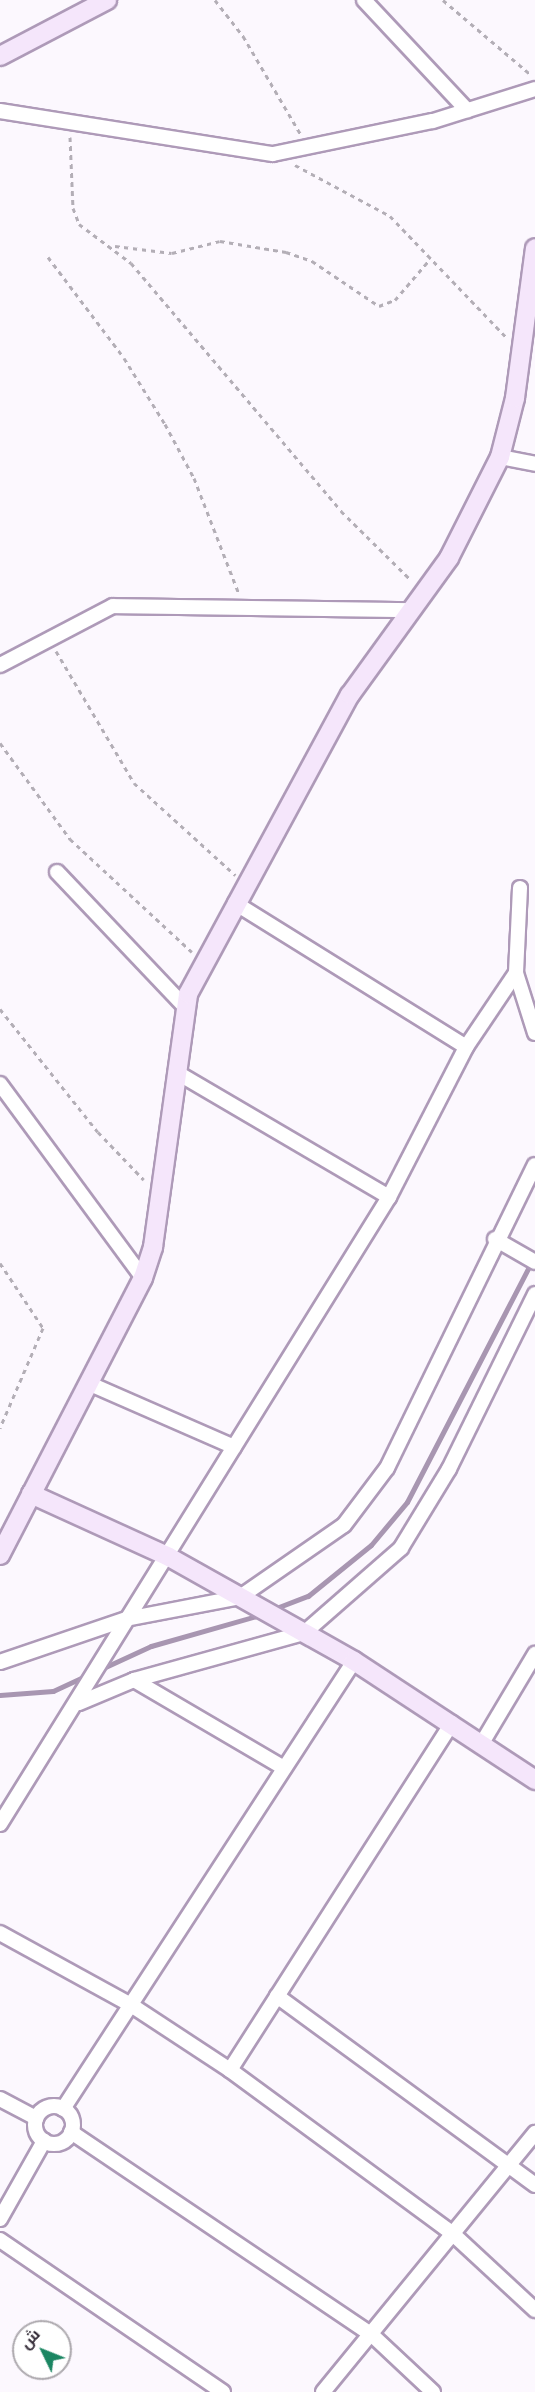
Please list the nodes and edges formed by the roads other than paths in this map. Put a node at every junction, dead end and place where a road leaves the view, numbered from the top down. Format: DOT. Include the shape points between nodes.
graph roads {
  1 [pos="107,0"];
  2 [pos="364,0"];
  3 [pos="0,56"];
  4 [pos="535,89"];
  5 [pos="467,110"];
  6 [pos="0,111"];
  7 [pos="535,248"];
  8 [pos="500,457"];
  9 [pos="535,464"];
  10 [pos="408,610"];
  11 [pos="0,665"];
  12 [pos="57,872"];
  13 [pos="520,888"];
  14 [pos="236,903"];
  15 [pos="516,973"];
  16 [pos="186,1008"];
  17 [pos="535,1033"];
  18 [pos="466,1047"];
  19 [pos="176,1072"];
  20 [pos="0,1084"];
  21 [pos="535,1165"];
  22 [pos="389,1197"];
  23 [pos="495,1239"];
  24 [pos="535,1262"];
  25 [pos="143,1278"];
  26 [pos="535,1294"];
  27 [pos="90,1384"];
  28 [pos="234,1447"];
  29 [pos="31,1494"];
  30 [pos="0,1556"];
  31 [pos="169,1557"];
  32 [pos="246,1601"];
  33 [pos="126,1619"];
  34 [pos="298,1629"];
  35 [pos="535,1654"];
  36 [pos="354,1661"];
  37 [pos="0,1662"];
  38 [pos="134,1680"];
  39 [pos="79,1703"];
  40 [pos="452,1723"];
  41 [pos="482,1743"];
  42 [pos="284,1768"];
  43 [pos="535,1780"];
  44 [pos="0,1824"];
  45 [pos="0,1933"];
  46 [pos="277,1996"];
  47 [pos="131,2005"];
  48 [pos="230,2070"];
  49 [pos="0,2098"];
  50 [pos="63,2109"];
  51 [pos="36,2118"];
  52 [pos="71,2132"];
  53 [pos="535,2133"];
  54 [pos="44,2141"];
  55 [pos="510,2164"];
  56 [pos="535,2185"];
  57 [pos="0,2219"];
  58 [pos="453,2234"];
  59 [pos="0,2240"];
  60 [pos="535,2310"];
  61 [pos="370,2334"];
  62 [pos="223,2392"];
  63 [pos="323,2392"];
  64 [pos="433,2392"];
  1 -- 3 [label="street"];
  2 -- 5 [label="street"];
  4 -- 5 [label="street"];
  5 -- 6 [label="street" via="273,154"];
  7 -- 8 [label="street" via="521,350"];
  8 -- 9 [label="street"];
  8 -- 10 [label="street" via="465,530"];
  10 -- 11 [label="street" via="112,606 47,636"];
  10 -- 14 [label="street" via="350,695"];
  12 -- 16 [label="street"];
  13 -- 15 [label="street"];
  14 -- 16 [label="street"];
  14 -- 18 [label="street"];
  15 -- 17 [label="street"];
  15 -- 18 [label="street"];
  16 -- 19 [label="street"];
  18 -- 22 [label="street"];
  19 -- 22 [label="street"];
  19 -- 25 [label="street" via="160,1196"];
  20 -- 25 [label="street"];
  21 -- 23 [label="street"];
  22 -- 28 [label="street"];
  23 -- 24 [label="street"];
  23 -- 32 [label="street" via="366,1502"];
  25 -- 27 [label="street"];
  26 -- 34 [label="street" via="413,1532 401,1548"];
  27 -- 28 [label="street"];
  27 -- 29 [label="street"];
  28 -- 31 [label="street"];
  29 -- 30 [label="street"];
  29 -- 31 [label="street"];
  31 -- 32 [label="street"];
  31 -- 33 [label="street"];
  32 -- 33 [label="street"];
  32 -- 34 [label="street"];
  33 -- 37 [label="street"];
  33 -- 39 [label="street"];
  34 -- 36 [label="street"];
  34 -- 38 [label="street"];
  35 -- 41 [label="street"];
  36 -- 40 [label="street"];
  36 -- 42 [label="street"];
  38 -- 39 [label="street"];
  38 -- 42 [label="street"];
  39 -- 44 [label="street"];
  40 -- 41 [label="street"];
  40 -- 46 [label="street"];
  41 -- 43 [label="street"];
  42 -- 47 [label="street"];
  45 -- 47 [label="street"];
  46 -- 48 [label="street"];
  46 -- 55 [label="street"];
  47 -- 48 [label="street"];
  47 -- 50 [label="street"];
  48 -- 58 [label="street"];
  49 -- 51 [label="street"];
  50 -- 51 [label="street" via="51,2106"];
  50 -- 52 [label="street" via="72,2119"];
  51 -- 54 [label="street" via="36,2131"];
  52 -- 54 [label="street" via="56,2144"];
  52 -- 61 [label="street"];
  53 -- 55 [label="street"];
  54 -- 57 [label="street"];
  55 -- 56 [label="street"];
  55 -- 58 [label="street"];
  58 -- 60 [label="street"];
  58 -- 61 [label="street"];
  59 -- 62 [label="street"];
  61 -- 63 [label="street"];
  61 -- 64 [label="street"];
}
